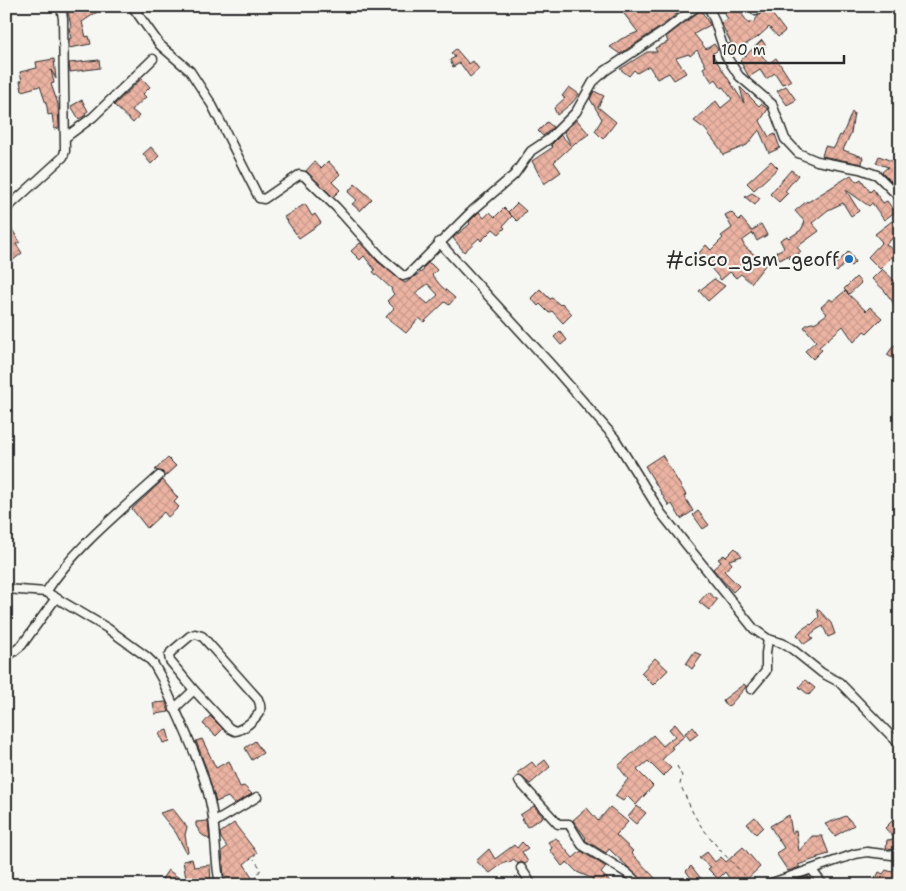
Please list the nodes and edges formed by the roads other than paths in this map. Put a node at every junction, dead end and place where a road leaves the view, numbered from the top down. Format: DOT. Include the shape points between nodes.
graph roads {
  1 [pos="61,6"];
  2 [pos="132,6"];
  3 [pos="697,6"];
  4 [pos="708,6"];
  5 [pos="153,59"];
  6 [pos="66,137"];
  7 [pos="900,198"];
  8 [pos="6,209"];
  9 [pos="440,242"];
  10 [pos="159,476"];
  11 [pos="6,589"];
  12 [pos="46,592"];
  13 [pos="56,598"];
  14 [pos="768,640"];
  15 [pos="6,658"];
  16 [pos="751,689"];
  17 [pos="194,690"];
  18 [pos="174,708"];
  19 [pos="900,745"];
  20 [pos="519,781"];
  21 [pos="257,797"];
  22 [pos="214,822"];
  23 [pos="900,856"];
  24 [pos="521,868"];
  25 [pos="812,870"];
  26 [pos="220,885"];
  27 [pos="532,885"];
  28 [pos="640,885"];
  29 [pos="766,885"];
  30 [pos="823,885"];
  1 -- 6 [label="street"];
  2 -- 9 [label="street" via="160,45 190,71 212,105 261,200 299,175 304,176 403,276 409,274"];
  3 -- 9 [label="street" via="604,71 593,82 576,112 549,139 531,151 514,175"];
  4 -- 7 [label="street" via="726,56 739,76 772,104 785,140 798,153 818,161 877,175"];
  5 -- 6 [label="street" via="93,117"];
  6 -- 8 [label="street" via="63,157"];
  9 -- 14 [label="street" via="614,437 661,513 754,629"];
  10 -- 12 [label="street" via="93,537"];
  11 -- 12 [label="street"];
  12 -- 13 [label="street"];
  13 -- 15 [label="street" via="22,645"];
  13 -- 18 [label="street" via="107,628 147,657 162,679"];
  14 -- 16 [label="street" via="766,671"];
  14 -- 19 [label="street" via="786,645 839,682"];
  17 -- 17 [label="street" via="234,731 244,728 260,711 258,700 199,634 190,636 169,656"];
  17 -- 18 [label="street"];
  18 -- 22 [label="street" via="205,781"];
  20 -- 28 [label="street" via="558,824 569,824 582,845"];
  21 -- 22 [label="street"];
  22 -- 26 [label="street"];
  23 -- 25 [label="street" via="867,852"];
  24 -- 27 [label="street"];
  25 -- 29 [label="street"];
  25 -- 30 [label="street"];
}
